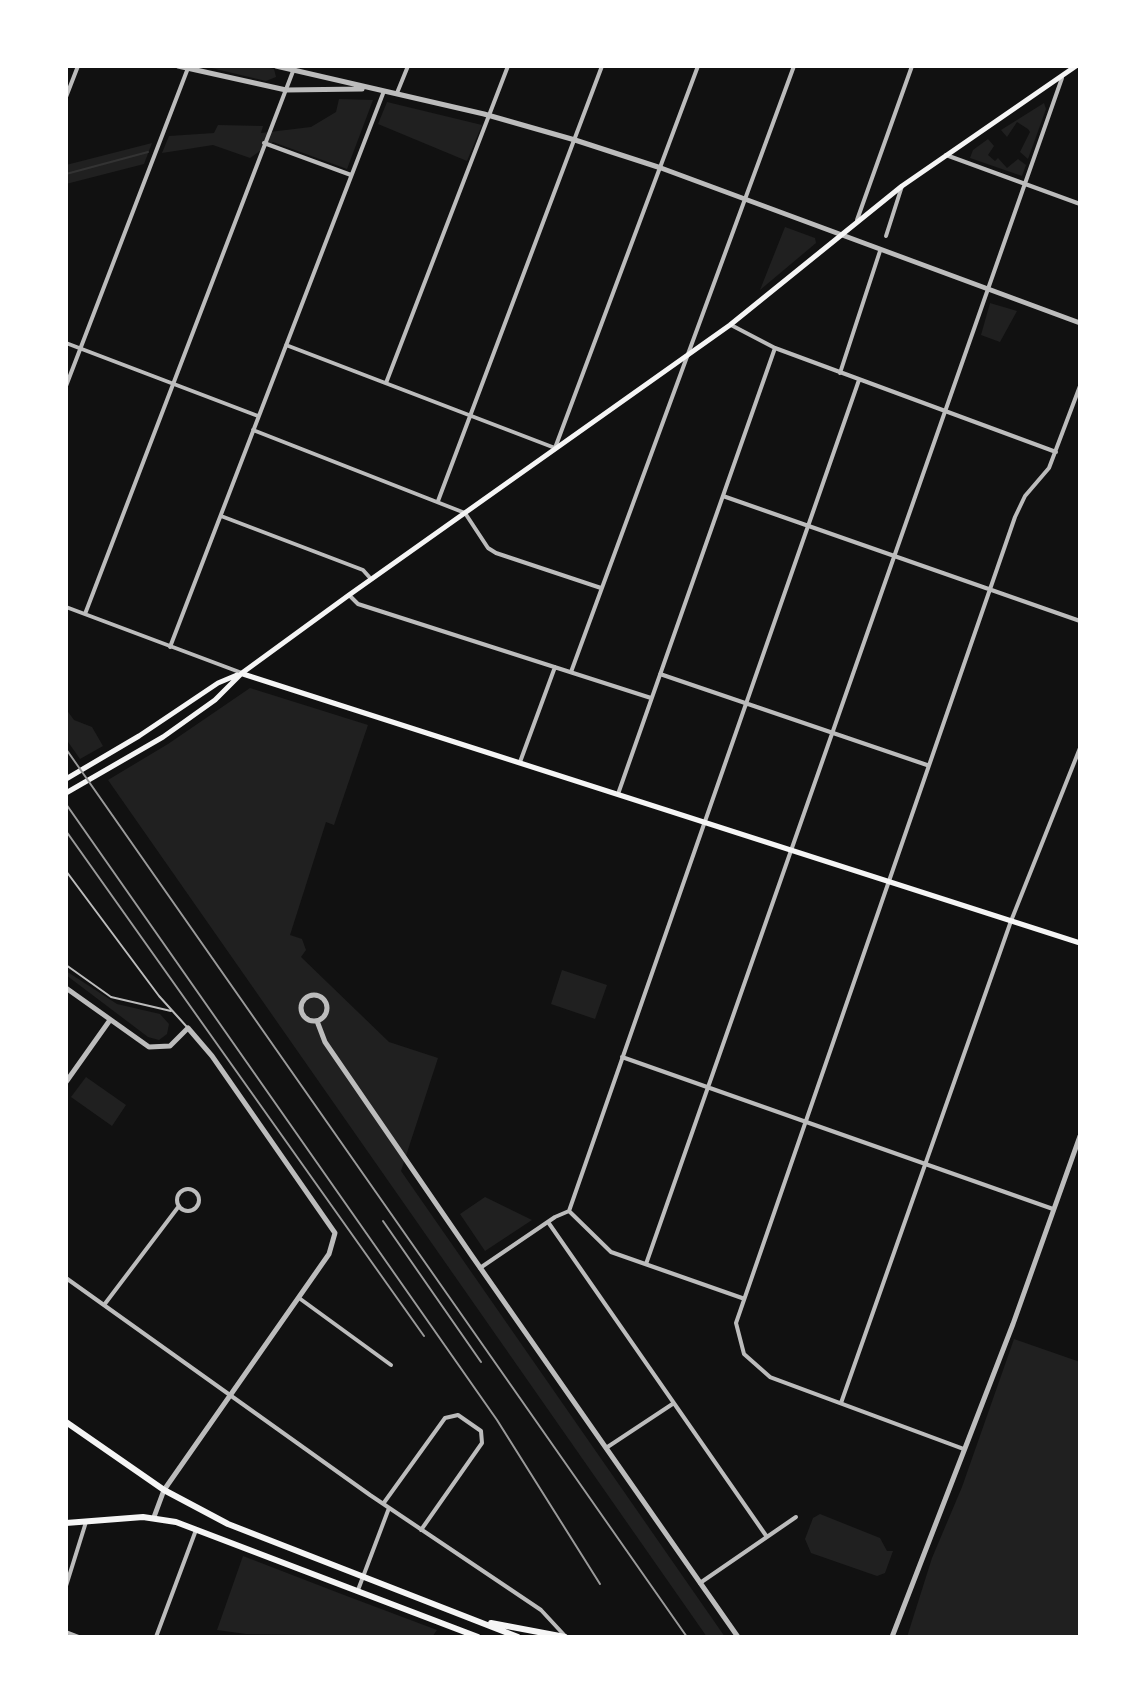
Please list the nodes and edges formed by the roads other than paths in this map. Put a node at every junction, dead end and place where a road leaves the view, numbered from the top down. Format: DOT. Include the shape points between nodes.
graph roads {
  1 [pos="78,66"];
  2 [pos="178,66"];
  3 [pos="276,66"];
  4 [pos="408,66"];
  5 [pos="508,66"];
  6 [pos="602,66"];
  7 [pos="698,66"];
  8 [pos="794,66"];
  9 [pos="912,66"];
  10 [pos="1076,66"];
  11 [pos="188,67"];
  12 [pos="295,68"];
  13 [pos="1063,75"];
  14 [pos="367,89"];
  15 [pos="286,90"];
  16 [pos="384,91"];
  17 [pos="397,93"];
  18 [pos="66,97"];
  19 [pos="490,115"];
  20 [pos="575,140"];
  21 [pos="264,143"];
  22 [pos="946,155"];
  23 [pos="661,168"];
  24 [pos="351,175"];
  25 [pos="1024,184"];
  26 [pos="902,186"];
  27 [pos="746,199"];
  28 [pos="1080,204"];
  29 [pos="857,220"];
  30 [pos="841,235"];
  31 [pos="886,236"];
  32 [pos="880,251"];
  33 [pos="985,290"];
  34 [pos="1080,323"];
  35 [pos="730,325"];
  36 [pos="66,343"];
  37 [pos="286,345"];
  38 [pos="81,348"];
  39 [pos="775,348"];
  40 [pos="686,357"];
  41 [pos="840,373"];
  42 [pos="859,380"];
  43 [pos="386,383"];
  44 [pos="173,384"];
  45 [pos="66,386"];
  46 [pos="1080,386"];
  47 [pos="943,410"];
  48 [pos="258,416"];
  49 [pos="471,416"];
  50 [pos="253,430"];
  51 [pos="555,448"];
  52 [pos="1056,452"];
  53 [pos="723,496"];
  54 [pos="438,501"];
  55 [pos="465,513"];
  56 [pos="221,516"];
  57 [pos="807,526"];
  58 [pos="892,555"];
  59 [pos="371,579"];
  60 [pos="602,589"];
  61 [pos="989,589"];
  62 [pos="349,595"];
  63 [pos="66,607"];
  64 [pos="85,614"];
  65 [pos="1080,621"];
  66 [pos="170,647"];
  67 [pos="555,667"];
  68 [pos="571,672"];
  69 [pos="242,673"];
  70 [pos="660,674"];
  71 [pos="651,698"];
  72 [pos="744,703"];
  73 [pos="830,733"];
  74 [pos="1080,748"];
  75 [pos="520,762"];
  76 [pos="927,765"];
  77 [pos="66,779"];
  78 [pos="66,793"];
  79 [pos="618,794"];
  80 [pos="703,822"];
  81 [pos="790,849"];
  82 [pos="66,871"];
  83 [pos="889,881"];
  84 [pos="1011,921"];
  85 [pos="1080,943"];
  86 [pos="66,965"];
  87 [pos="66,988"];
  88 [pos="172,1011"];
  89 [pos="110,1020"];
  90 [pos="317,1021"];
  91 [pos="188,1028"];
  92 [pos="622,1057"];
  93 [pos="66,1082"];
  94 [pos="708,1087"];
  95 [pos="805,1121"];
  96 [pos="1080,1136"];
  97 [pos="1077,1153"];
  98 [pos="926,1163"];
  99 [pos="179,1206"];
  100 [pos="1054,1209"];
  101 [pos="571,1214"];
  102 [pos="548,1222"];
  103 [pos="646,1264"];
  104 [pos="480,1268"];
  105 [pos="66,1278"];
  106 [pos="299,1298"];
  107 [pos="742,1298"];
  108 [pos="104,1305"];
  109 [pos="391,1365"];
  110 [pos="230,1395"];
  111 [pos="674,1403"];
  112 [pos="841,1403"];
  113 [pos="66,1422"];
  114 [pos="606,1448"];
  115 [pos="964,1449"];
  116 [pos="164,1490"];
  117 [pos="383,1504"];
  118 [pos="389,1508"];
  119 [pos="154,1517"];
  120 [pos="796,1517"];
  121 [pos="86,1522"];
  122 [pos="66,1523"];
  123 [pos="196,1528"];
  124 [pos="421,1530"];
  125 [pos="767,1537"];
  126 [pos="363,1577"];
  127 [pos="700,1583"];
  128 [pos="66,1586"];
  129 [pos="358,1590"];
  130 [pos="468,1617"];
  131 [pos="66,1632"];
  132 [pos="79,1637"];
  133 [pos="156,1637"];
  134 [pos="478,1637"];
  135 [pos="518,1637"];
  136 [pos="566,1637"];
  137 [pos="738,1637"];
  138 [pos="892,1637"];
  1 -- 18 [label="street"];
  2 -- 11 [label="street"];
  3 -- 12 [label="street"];
  4 -- 17 [label="street"];
  5 -- 19 [label="street"];
  6 -- 20 [label="street"];
  7 -- 23 [label="street"];
  8 -- 27 [label="street"];
  9 -- 29 [label="street"];
  10 -- 13 [label="main road"];
  11 -- 15 [label="street"];
  11 -- 38 [label="street"];
  12 -- 14 [label="street"];
  12 -- 15 [label="street"];
  13 -- 22 [label="main road"];
  13 -- 25 [label="street"];
  14 -- 15 [label="street"];
  14 -- 16 [label="street"];
  15 -- 21 [label="street"];
  16 -- 17 [label="street"];
  16 -- 24 [label="street"];
  17 -- 19 [label="street"];
  19 -- 20 [label="street"];
  19 -- 43 [label="street"];
  20 -- 23 [label="street"];
  20 -- 49 [label="street"];
  21 -- 24 [label="street"];
  21 -- 44 [label="street"];
  22 -- 25 [label="street"];
  22 -- 26 [label="main road"];
  23 -- 27 [label="street"];
  23 -- 51 [label="street"];
  24 -- 37 [label="street"];
  25 -- 28 [label="street"];
  25 -- 33 [label="street"];
  26 -- 29 [label="main road"];
  26 -- 31 [label="street"];
  27 -- 30 [label="street"];
  27 -- 40 [label="street"];
  29 -- 30 [label="main road"];
  30 -- 32 [label="street"];
  30 -- 35 [label="main road"];
  32 -- 33 [label="street"];
  32 -- 41 [label="street"];
  33 -- 34 [label="street"];
  33 -- 47 [label="street"];
  35 -- 39 [label="street"];
  35 -- 40 [label="main road"];
  36 -- 38 [label="street"];
  37 -- 43 [label="street"];
  37 -- 48 [label="street"];
  38 -- 44 [label="street"];
  38 -- 45 [label="street"];
  39 -- 41 [label="street"];
  39 -- 53 [label="street"];
  40 -- 51 [label="main road"];
  40 -- 60 [label="street"];
  41 -- 42 [label="street"];
  42 -- 47 [label="street"];
  42 -- 57 [label="street"];
  43 -- 49 [label="street"];
  44 -- 48 [label="street"];
  44 -- 64 [label="street"];
  46 -- 52 [label="street"];
  47 -- 52 [label="street"];
  47 -- 58 [label="street"];
  48 -- 50 [label="street"];
  49 -- 51 [label="street"];
  49 -- 54 [label="street"];
  50 -- 54 [label="street"];
  50 -- 56 [label="street"];
  51 -- 55 [label="main road"];
  52 -- 61 [label="street" via="1019,506"];
  53 -- 57 [label="street"];
  53 -- 70 [label="street"];
  54 -- 55 [label="street"];
  55 -- 59 [label="main road"];
  55 -- 60 [label="street" via="490,550"];
  56 -- 59 [label="street" via="363,570"];
  56 -- 66 [label="street"];
  57 -- 58 [label="street"];
  57 -- 72 [label="street"];
  58 -- 61 [label="street"];
  58 -- 73 [label="street"];
  59 -- 62 [label="main road"];
  60 -- 68 [label="street"];
  61 -- 65 [label="street"];
  61 -- 76 [label="street"];
  62 -- 67 [label="street" via="358,604"];
  62 -- 69 [label="main road"];
  63 -- 64 [label="street"];
  64 -- 66 [label="street"];
  66 -- 69 [label="street"];
  67 -- 68 [label="street"];
  67 -- 75 [label="street"];
  68 -- 71 [label="street"];
  69 -- 75 [label="main road"];
  69 -- 77 [label="main road"];
  69 -- 78 [label="main road" via="163,737"];
  70 -- 71 [label="street"];
  70 -- 72 [label="street"];
  71 -- 79 [label="street"];
  72 -- 73 [label="street"];
  72 -- 80 [label="street"];
  73 -- 76 [label="street"];
  73 -- 81 [label="street"];
  74 -- 84 [label="street"];
  75 -- 79 [label="main road"];
  76 -- 83 [label="street"];
  79 -- 80 [label="main road"];
  80 -- 81 [label="main road"];
  80 -- 92 [label="street"];
  81 -- 83 [label="main road"];
  81 -- 94 [label="street"];
  82 -- 88 [label="lane"];
  83 -- 84 [label="main road"];
  83 -- 95 [label="street"];
  84 -- 85 [label="main road"];
  84 -- 98 [label="street"];
  86 -- 88 [label="lane" via="111,997"];
  87 -- 89 [label="street"];
  88 -- 91 [label="lane"];
  89 -- 91 [label="street" via="154,1048 170,1046"];
  89 -- 93 [label="street"];
  90 -- 90 [label="street" via="327,1008 324,999 312,995 301,1010 308,1020"];
  90 -- 104 [label="street" via="325,1042"];
  91 -- 106 [label="street" via="334,1230 331,1251"];
  92 -- 94 [label="street"];
  92 -- 101 [label="street"];
  94 -- 95 [label="street"];
  94 -- 103 [label="street"];
  95 -- 98 [label="street"];
  95 -- 107 [label="street"];
  96 -- 97 [label="street"];
  97 -- 100 [label="street"];
  98 -- 100 [label="street"];
  98 -- 112 [label="street"];
  99 -- 99 [label="street" via="194,1209 197,1194 191,1189 180,1192"];
  99 -- 108 [label="street"];
  100 -- 115 [label="street"];
  101 -- 102 [label="street"];
  101 -- 103 [label="street" via="606,1248"];
  102 -- 104 [label="street"];
  102 -- 111 [label="street"];
  103 -- 107 [label="street"];
  104 -- 114 [label="street"];
  105 -- 108 [label="street"];
  106 -- 109 [label="street"];
  106 -- 110 [label="street"];
  107 -- 112 [label="street" via="736,1334 750,1362 770,1377"];
  108 -- 110 [label="street"];
  110 -- 116 [label="street"];
  110 -- 117 [label="street"];
  111 -- 114 [label="street"];
  111 -- 125 [label="street"];
  112 -- 115 [label="street"];
  113 -- 116 [label="highway"];
  114 -- 127 [label="street"];
  115 -- 138 [label="street"];
  116 -- 119 [label="street"];
  116 -- 126 [label="highway" via="228,1524"];
  117 -- 118 [label="street"];
  117 -- 124 [label="street" via="445,1418 458,1415 481,1431 482,1443"];
  118 -- 124 [label="street"];
  118 -- 126 [label="street"];
  119 -- 121 [label="highway"];
  119 -- 123 [label="highway"];
  120 -- 125 [label="street"];
  121 -- 122 [label="highway"];
  121 -- 128 [label="street"];
  123 -- 129 [label="highway"];
  123 -- 133 [label="street"];
  124 -- 136 [label="street" via="541,1610"];
  125 -- 127 [label="street"];
  126 -- 129 [label="street"];
  126 -- 130 [label="highway"];
  127 -- 137 [label="street"];
  129 -- 134 [label="highway"];
  130 -- 135 [label="highway"];
  130 -- 136 [label="highway"];
  131 -- 132 [label="street"];
}
